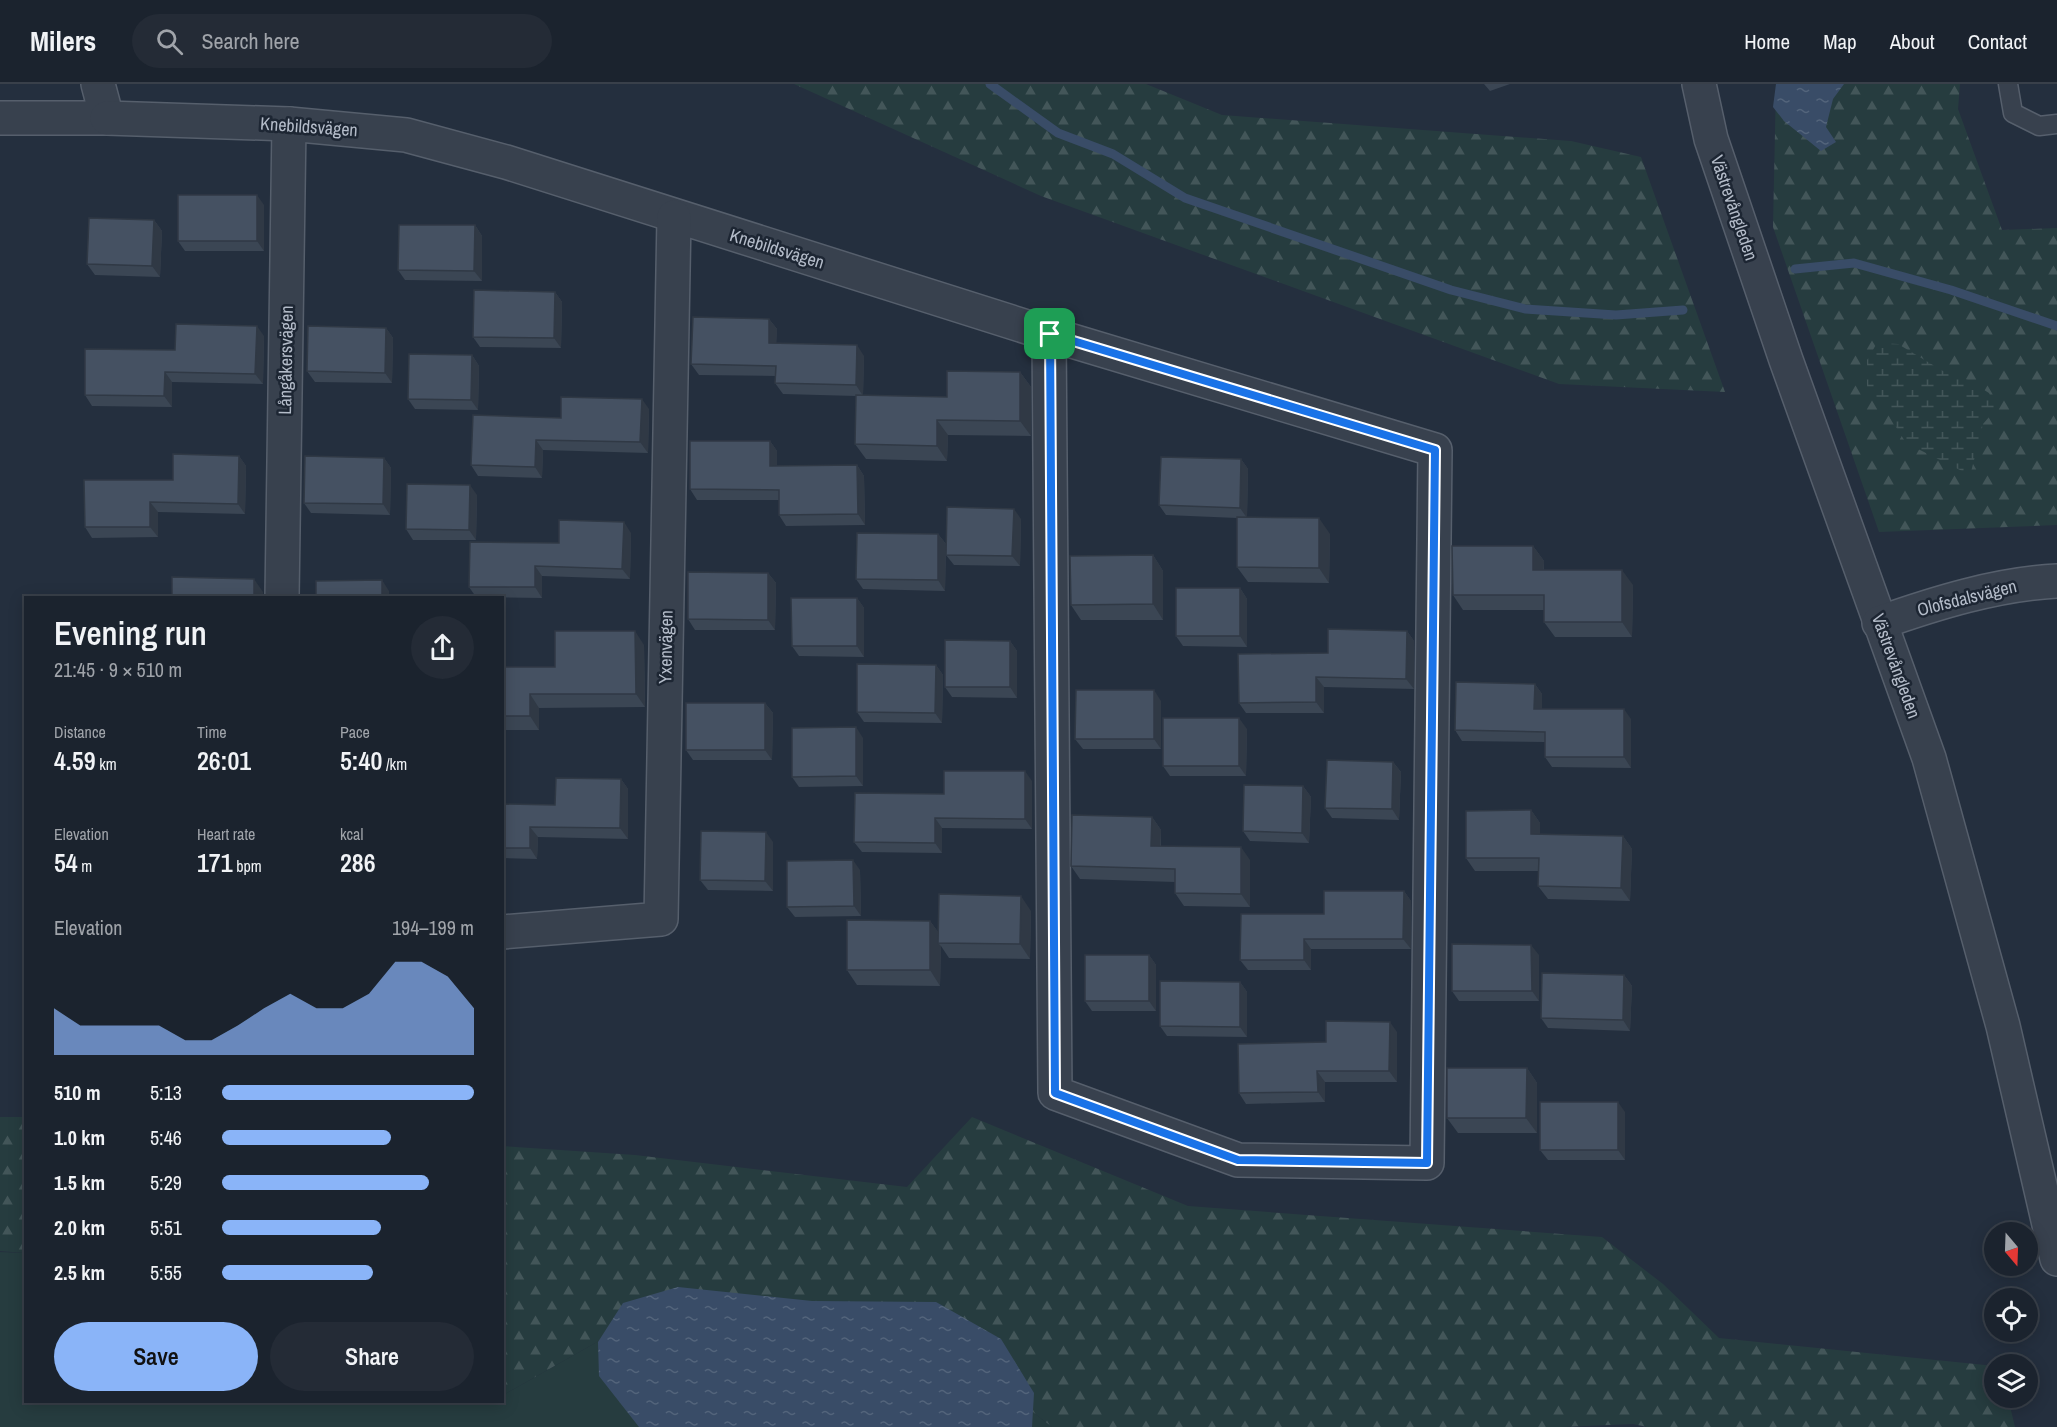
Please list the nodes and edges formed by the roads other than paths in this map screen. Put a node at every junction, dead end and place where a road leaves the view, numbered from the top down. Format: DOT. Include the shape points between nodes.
graph roads {
  1 [pos="98,84"];
  2 [pos="1699,84"];
  3 [pos="2008,84"];
  4 [pos="0,118"];
  5 [pos="107,118"];
  6 [pos="289,124"];
  7 [pos="2057,124"];
  8 [pos="674,216"];
  9 [pos="1050,334"];
  10 [pos="2057,581"];
  11 [pos="282,596"];
  12 [pos="1880,623"];
  13 [pos="504,932"];
  14 [pos="2057,1259"];
  1 -- 5 [label="street"];
  2 -- 12 [label="street, Västrevångleden" via="1711,139"];
  3 -- 7 [label="lane" via="2013,113 2039,126"];
  4 -- 5 [label="street, Knebildsvägen"];
  5 -- 6 [label="street, Knebildsvägen"];
  6 -- 8 [label="street, Knebildsvägen" via="406,135 506,162"];
  6 -- 11 [label="street, Långåkersvägen"];
  8 -- 9 [label="street, Knebildsvägen"];
  8 -- 13 [label="street, Yxenvägen" via="661,919"];
  9 -- 9 [label="street, Knebildsvägen" via="1055,1093 1238,1160 1427,1163 1435,450"];
  10 -- 12 [label="street, Olofsdalsvägen" via="2028,582"];
  12 -- 14 [label="street, Västrevångleden" via="1929,758 1949,828 2003,1026"];
}
